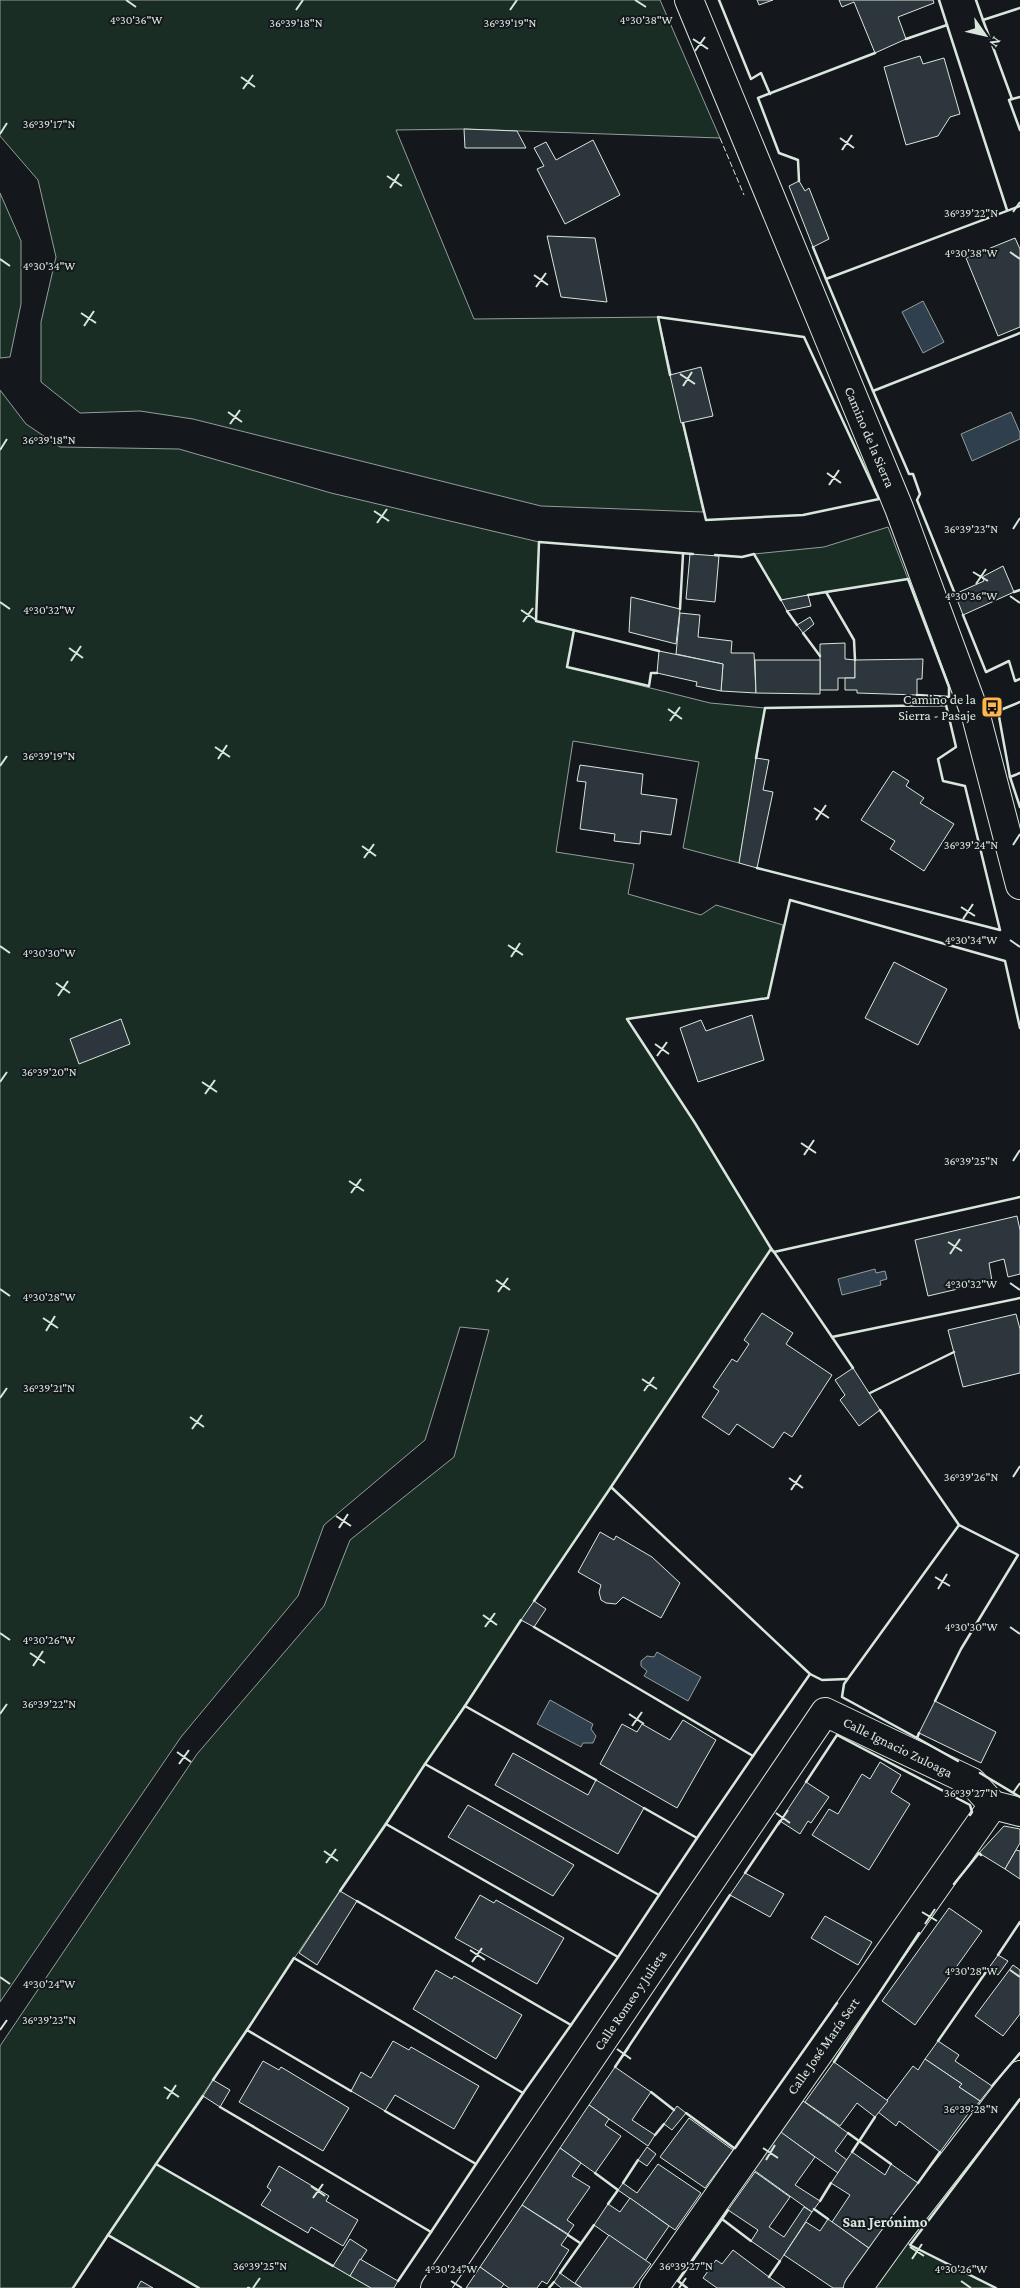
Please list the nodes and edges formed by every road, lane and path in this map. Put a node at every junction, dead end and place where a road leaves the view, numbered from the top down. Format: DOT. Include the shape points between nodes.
graph roads {
  1 [pos="689,0"];
  2 [pos="1020,885"];
  3 [pos="825,1712"];
  4 [pos="993,1805"];
  5 [pos="1020,1812"];
  6 [pos="1020,2075"];
  7 [pos="435,2288"];
  8 [pos="654,2288"];
  9 [pos="858,2288"];
  1 -- 2 [label="street, Camino de la Sierra" via="900,508 976,716"];
  3 -- 4 [label="street, Calle Ignacio Zuloaga" via="972,1782"];
  3 -- 7 [label="street, Calle Romeo y Julieta"];
  4 -- 5 [label="street"];
  4 -- 8 [label="street, Calle José María Sert"];
  6 -- 9 [label="street"];
}
